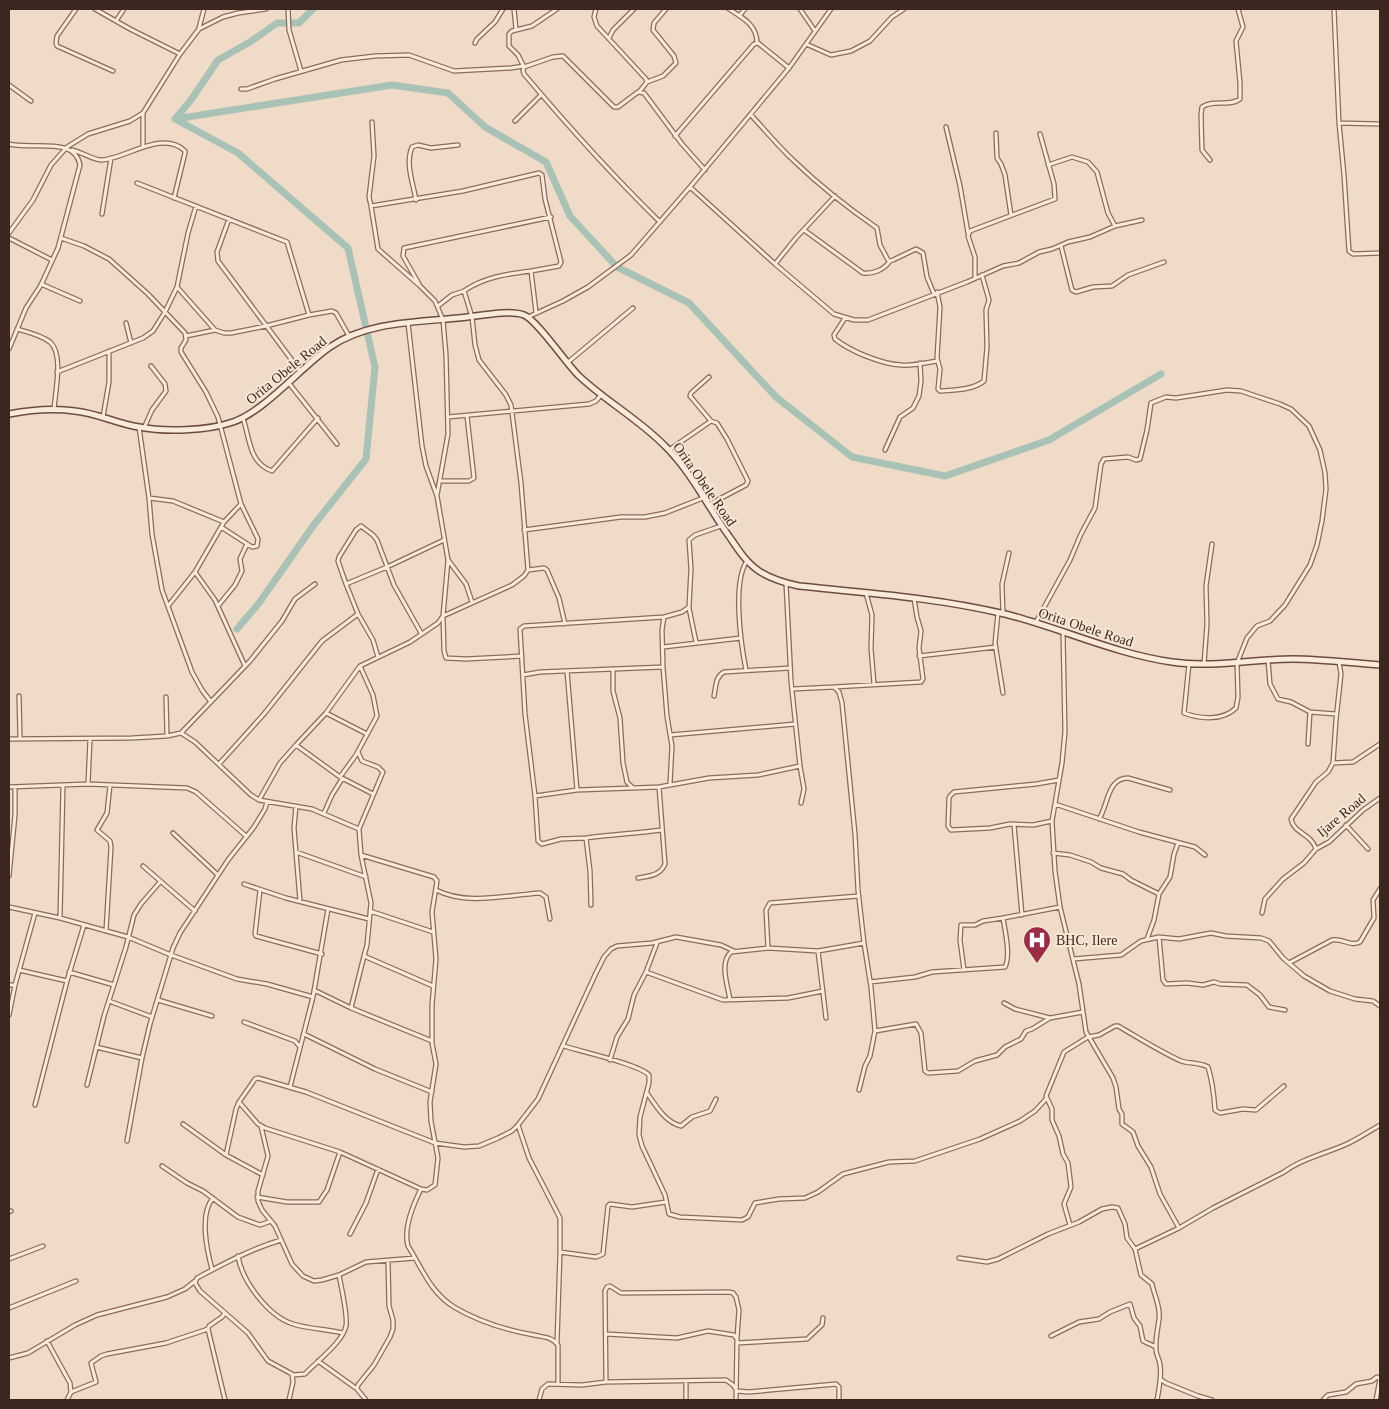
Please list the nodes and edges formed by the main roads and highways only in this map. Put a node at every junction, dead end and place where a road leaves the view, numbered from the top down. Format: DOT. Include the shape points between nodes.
graph roads {
  1 [pos="9,414"];
  2 [pos="1380,665"];
  1 -- 2 [label="main road, Orita Obele Road" via="75,410 142,428 221,425 243,418 331,346 349,336 408,323 522,315 533,322 577,374 669,450 747,560 761,572 786,583 914,598 1001,613 1145,657 1189,664 1293,659"];
}
